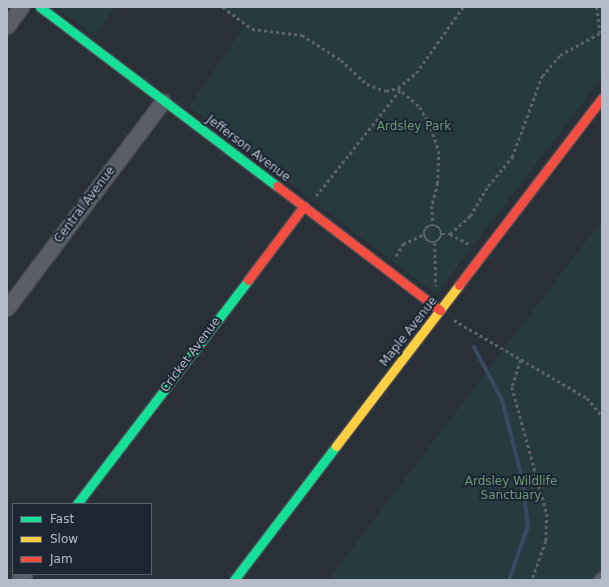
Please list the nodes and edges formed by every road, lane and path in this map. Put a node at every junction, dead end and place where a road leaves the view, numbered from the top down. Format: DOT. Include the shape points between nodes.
graph roads {
  1 [pos="21,7"];
  2 [pos="40,7"];
  3 [pos="223,7"];
  4 [pos="463,7"];
  5 [pos="597,7"];
  6 [pos="7,26"];
  7 [pos="601,33"];
  8 [pos="399,89"];
  9 [pos="602,98"];
  10 [pos="163,101"];
  11 [pos="308,203"];
  12 [pos="433,224"];
  13 [pos="424,234"];
  14 [pos="442,234"];
  15 [pos="450,234"];
  16 [pos="435,243"];
  17 [pos="475,247"];
  18 [pos="393,262"];
  19 [pos="436,292"];
  20 [pos="7,308"];
  21 [pos="440,310"];
  22 [pos="521,360"];
  23 [pos="602,416"];
  24 [pos="78,503"];
  25 [pos="602,576"];
  26 [pos="234,580"];
  27 [pos="532,580"];
  28 [pos="598,580"];
  1 -- 6 [label="street"];
  2 -- 10 [label="street, Jefferson Avenue"];
  3 -- 8 [label="path" via="252,29 260,32 289,32 312,41 376,89"];
  4 -- 8 [label="path" via="416,73"];
  5 -- 7 [label="path"];
  7 -- 15 [label="path" via="560,55 542,76 512,157 488,186 470,216"];
  8 -- 11 [label="path" via="321,193"];
  8 -- 12 [label="path" via="420,107 432,128 439,151 438,183 432,206"];
  9 -- 21 [label="street, Maple Avenue"];
  10 -- 11 [label="street, Jefferson Avenue"];
  10 -- 20 [label="street, Central Avenue"];
  11 -- 21 [label="street, Jefferson Avenue"];
  11 -- 24 [label="street, Cricket Avenue"];
  12 -- 13 [label="path" via="426,228"];
  12 -- 14 [label="path" via="441,229"];
  13 -- 16 [label="path" via="426,240"];
  13 -- 18 [label="path" via="403,244"];
  14 -- 15 [label="path"];
  14 -- 16 [label="path"];
  15 -- 17 [label="path"];
  16 -- 19 [label="path"];
  21 -- 22 [label="path"];
  21 -- 26 [label="street, Maple Avenue"];
  22 -- 23 [label="path" via="588,398"];
  22 -- 27 [label="path" via="512,387 547,514 546,542"];
  25 -- 28 [label="lane"];
}
